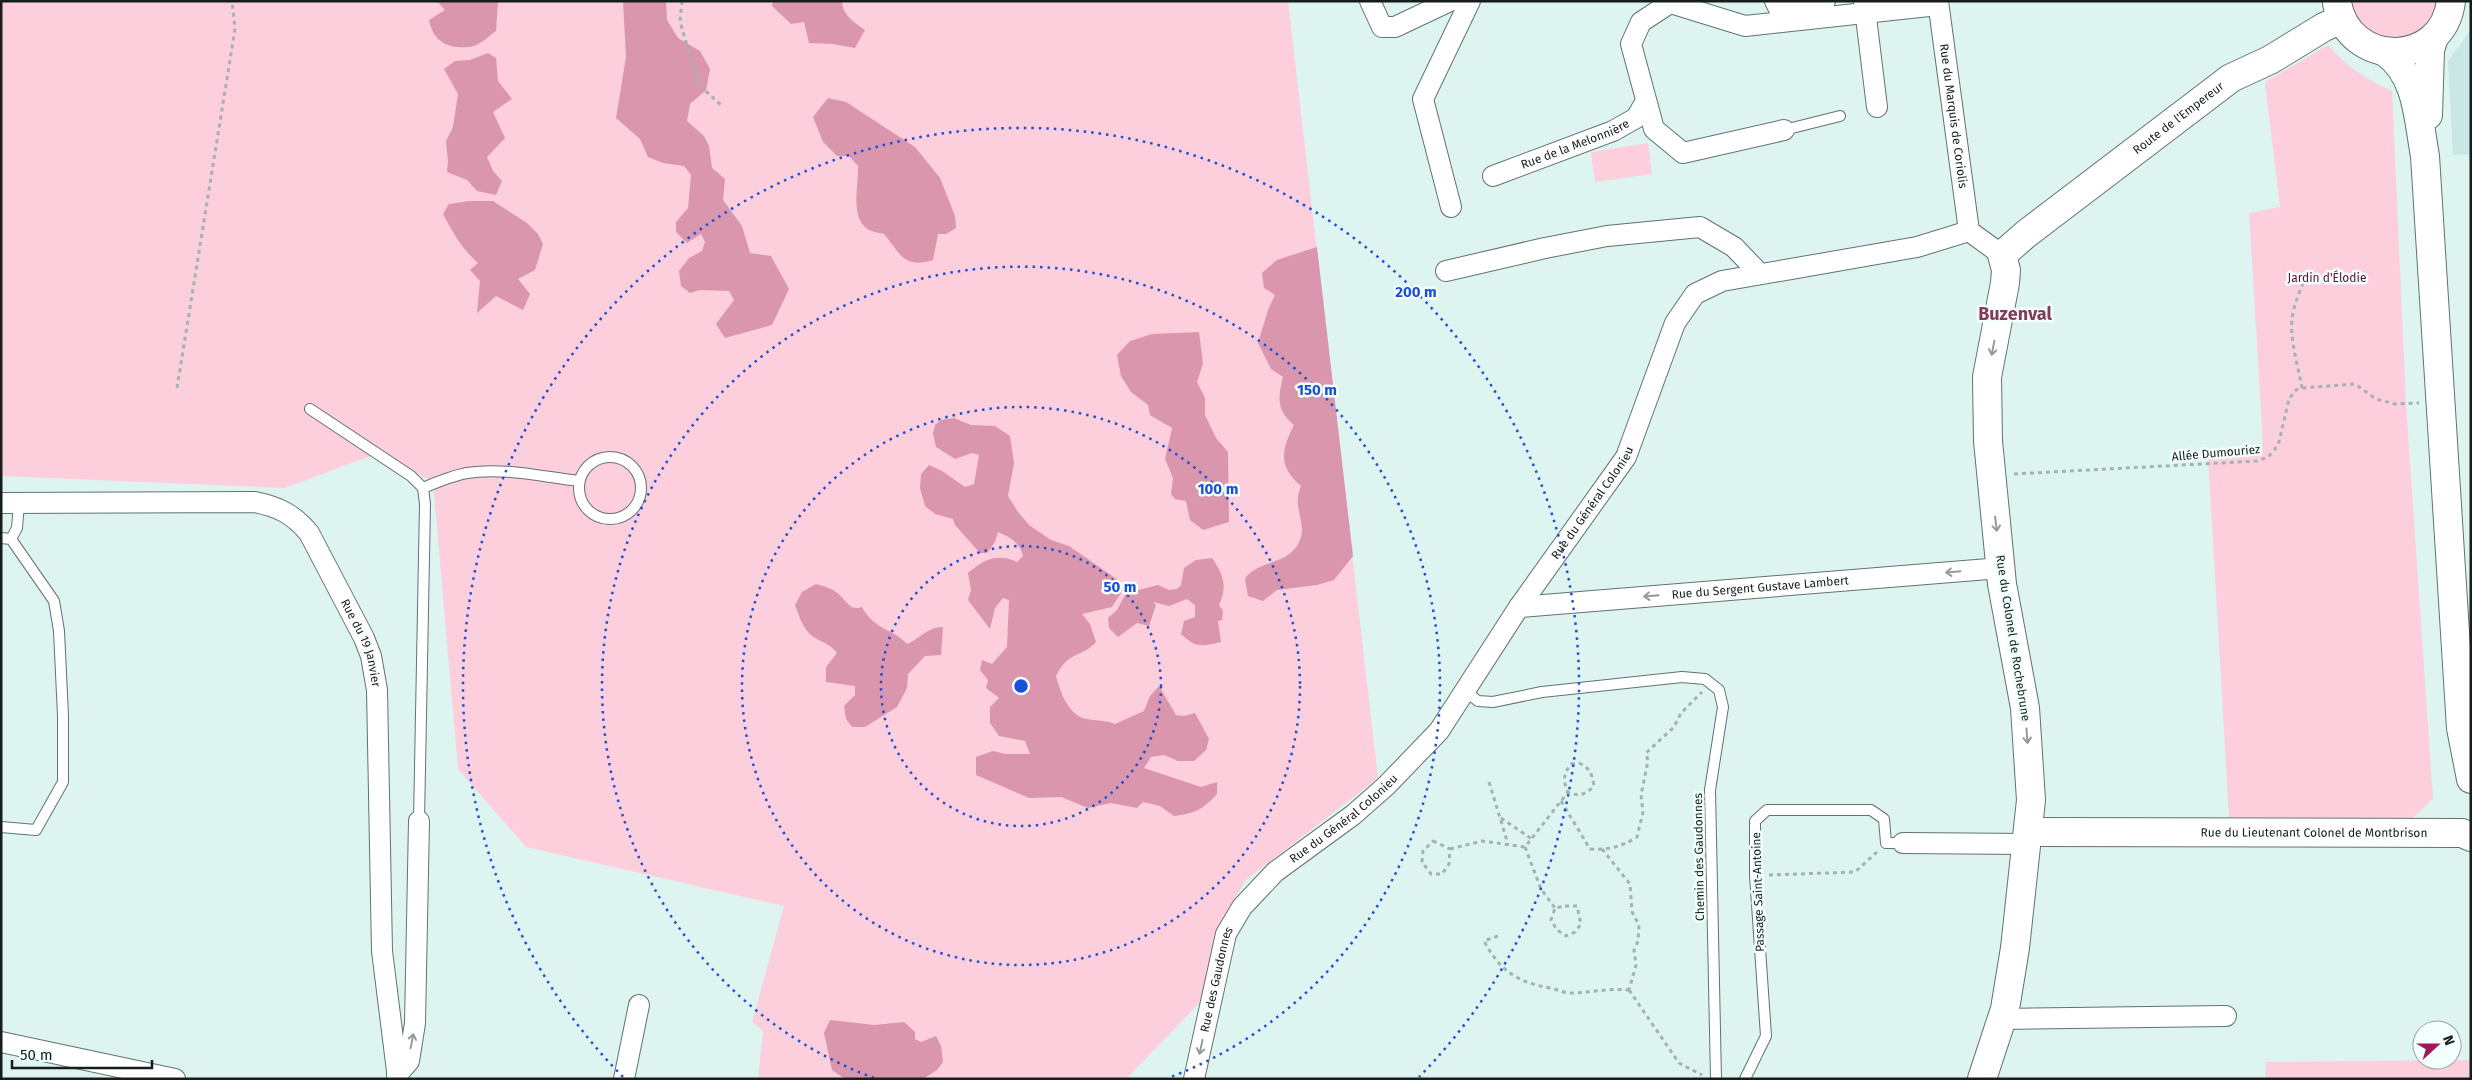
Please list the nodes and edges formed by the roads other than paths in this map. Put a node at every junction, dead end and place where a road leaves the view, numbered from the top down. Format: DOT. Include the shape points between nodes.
graph roads {
  1 [pos="1370,1"];
  2 [pos="1450,1"];
  3 [pos="1470,1"];
  4 [pos="1825,1"];
  5 [pos="2452,1"];
  6 [pos="1667,2"];
  7 [pos="1938,3"];
  8 [pos="1864,7"];
  9 [pos="2339,10"];
  10 [pos="1778,11"];
  11 [pos="2434,37"];
  12 [pos="2385,52"];
  13 [pos="1646,101"];
  14 [pos="1877,107"];
  15 [pos="1840,116"];
  16 [pos="1784,130"];
  17 [pos="2425,156"];
  18 [pos="1493,176"];
  19 [pos="1452,207"];
  20 [pos="1969,231"];
  21 [pos="2002,255"];
  22 [pos="1446,271"];
  23 [pos="1760,274"];
  24 [pos="310,409"];
  25 [pos="579,481"];
  26 [pos="422,488"];
  27 [pos="10,503"];
  28 [pos="6,539"];
  29 [pos="2001,568"];
  30 [pos="1519,607"];
  31 [pos="1464,691"];
  32 [pos="2471,780"];
  33 [pos="419,821"];
  34 [pos="1,827"];
  35 [pos="2471,836"];
  36 [pos="2028,838"];
  37 [pos="1895,843"];
  38 [pos="1257,888"];
  39 [pos="416,1004"];
  40 [pos="639,1006"];
  41 [pos="390,1007"];
  42 [pos="2226,1016"];
  43 [pos="2002,1019"];
  44 [pos="1,1042"];
  45 [pos="124,1073"];
  46 [pos="398,1077"];
  47 [pos="175,1079"];
  48 [pos="624,1079"];
  49 [pos="1194,1079"];
  50 [pos="1716,1079"];
  51 [pos="1746,1079"];
  52 [pos="1982,1079"];
  1 -- 2 [label="street" via="1382,27 1395,27"];
  3 -- 19 [label="street" via="1423,99"];
  4 -- 10 [label="street"];
  5 -- 11 [label="street" via="2446,20"];
  6 -- 10 [label="street" via="1745,26"];
  6 -- 13 [label="street" via="1641,22 1631,44"];
  7 -- 8 [label="street"];
  7 -- 20 [label="street, Rue du Marquis de Coriolis"];
  8 -- 10 [label="street"];
  8 -- 14 [label="street"];
  9 -- 12 [label="street" via="2359,40"];
  9 -- 21 [label="street, Route de l'Empereur" via="2324,27 2270,60 2231,78"];
  11 -- 12 [label="street" via="2413,50"];
  11 -- 17 [label="street" via="2430,50"];
  12 -- 17 [label="street" via="2397,60 2410,81"];
  13 -- 16 [label="street" via="1654,129 1683,153"];
  13 -- 18 [label="street, Rue de la Melonnière" via="1636,118 1613,131"];
  15 -- 16 [label="lane"];
  17 -- 32 [label="street" via="2461,728"];
  20 -- 21 [label="street"];
  20 -- 23 [label="street, Rue du Général Colonieu" via="1917,246"];
  21 -- 29 [label="street, Rue du Colonel de Rochebrune, one-way" via="2005,283 1987,378 1990,475"];
  22 -- 23 [label="street" via="1607,236 1700,227 1734,247"];
  23 -- 30 [label="street, Rue du Général Colonieu" via="1722,281 1695,294 1675,323 1626,457"];
  24 -- 26 [label="lane" via="411,476"];
  25 -- 25 [label="lane" via="584,505 604,519 632,511 641,494 638,473 631,464 616,457 600,458 590,463"];
  25 -- 26 [label="lane" via="506,473 470,473"];
  26 -- 33 [label="lane" via="425,504"];
  27 -- 28 [label="lane" via="17,528"];
  27 -- 41 [label="street, Rue du 19 Janvier" via="255,502 283,509 309,533 364,638 377,690 382,950"];
  28 -- 34 [label="lane" via="54,600 60,640 63,782 36,830"];
  29 -- 30 [label="street, Rue du Sergent Gustave Lambert, one-way"];
  29 -- 36 [label="street, Rue du Colonel de Rochebrune, one-way" via="2025,708 2031,800"];
  30 -- 31 [label="street, Rue du Général Colonieu"];
  31 -- 38 [label="street, Rue du Général Colonieu" via="1438,731 1386,786"];
  31 -- 50 [label="lane, Chemin des Gaudonnes" via="1478,701 1493,702 1542,692 1682,677 1705,679 1719,690 1723,707 1710,790"];
  33 -- 39 [label="street"];
  35 -- 36 [label="street, Rue du Lieutenant Colonel de Montbrison" via="2462,833 2157,833"];
  36 -- 37 [label="street"];
  36 -- 43 [label="street, Rue du Colonel de Rochebrune" via="2015,948"];
  37 -- 51 [label="lane, Passage Saint-Antoine" via="1884,819 1871,810 1767,810 1755,821 1755,875 1766,1036"];
  38 -- 49 [label="street, Rue des Gaudonnes, one-way" via="1226,934"];
  39 -- 41 [label="street"];
  46 -- 39 [label="street, one-way" via="408,1061 416,1023"];
  40 -- 48 [label="street"];
  41 -- 46 [label="street, Rue du 19 Janvier"];
  42 -- 43 [label="street"];
  43 -- 52 [label="street, Rue du Colonel de Rochebrune"];
  44 -- 45 [label="street"];
  45 -- 47 [label="street"];
}
